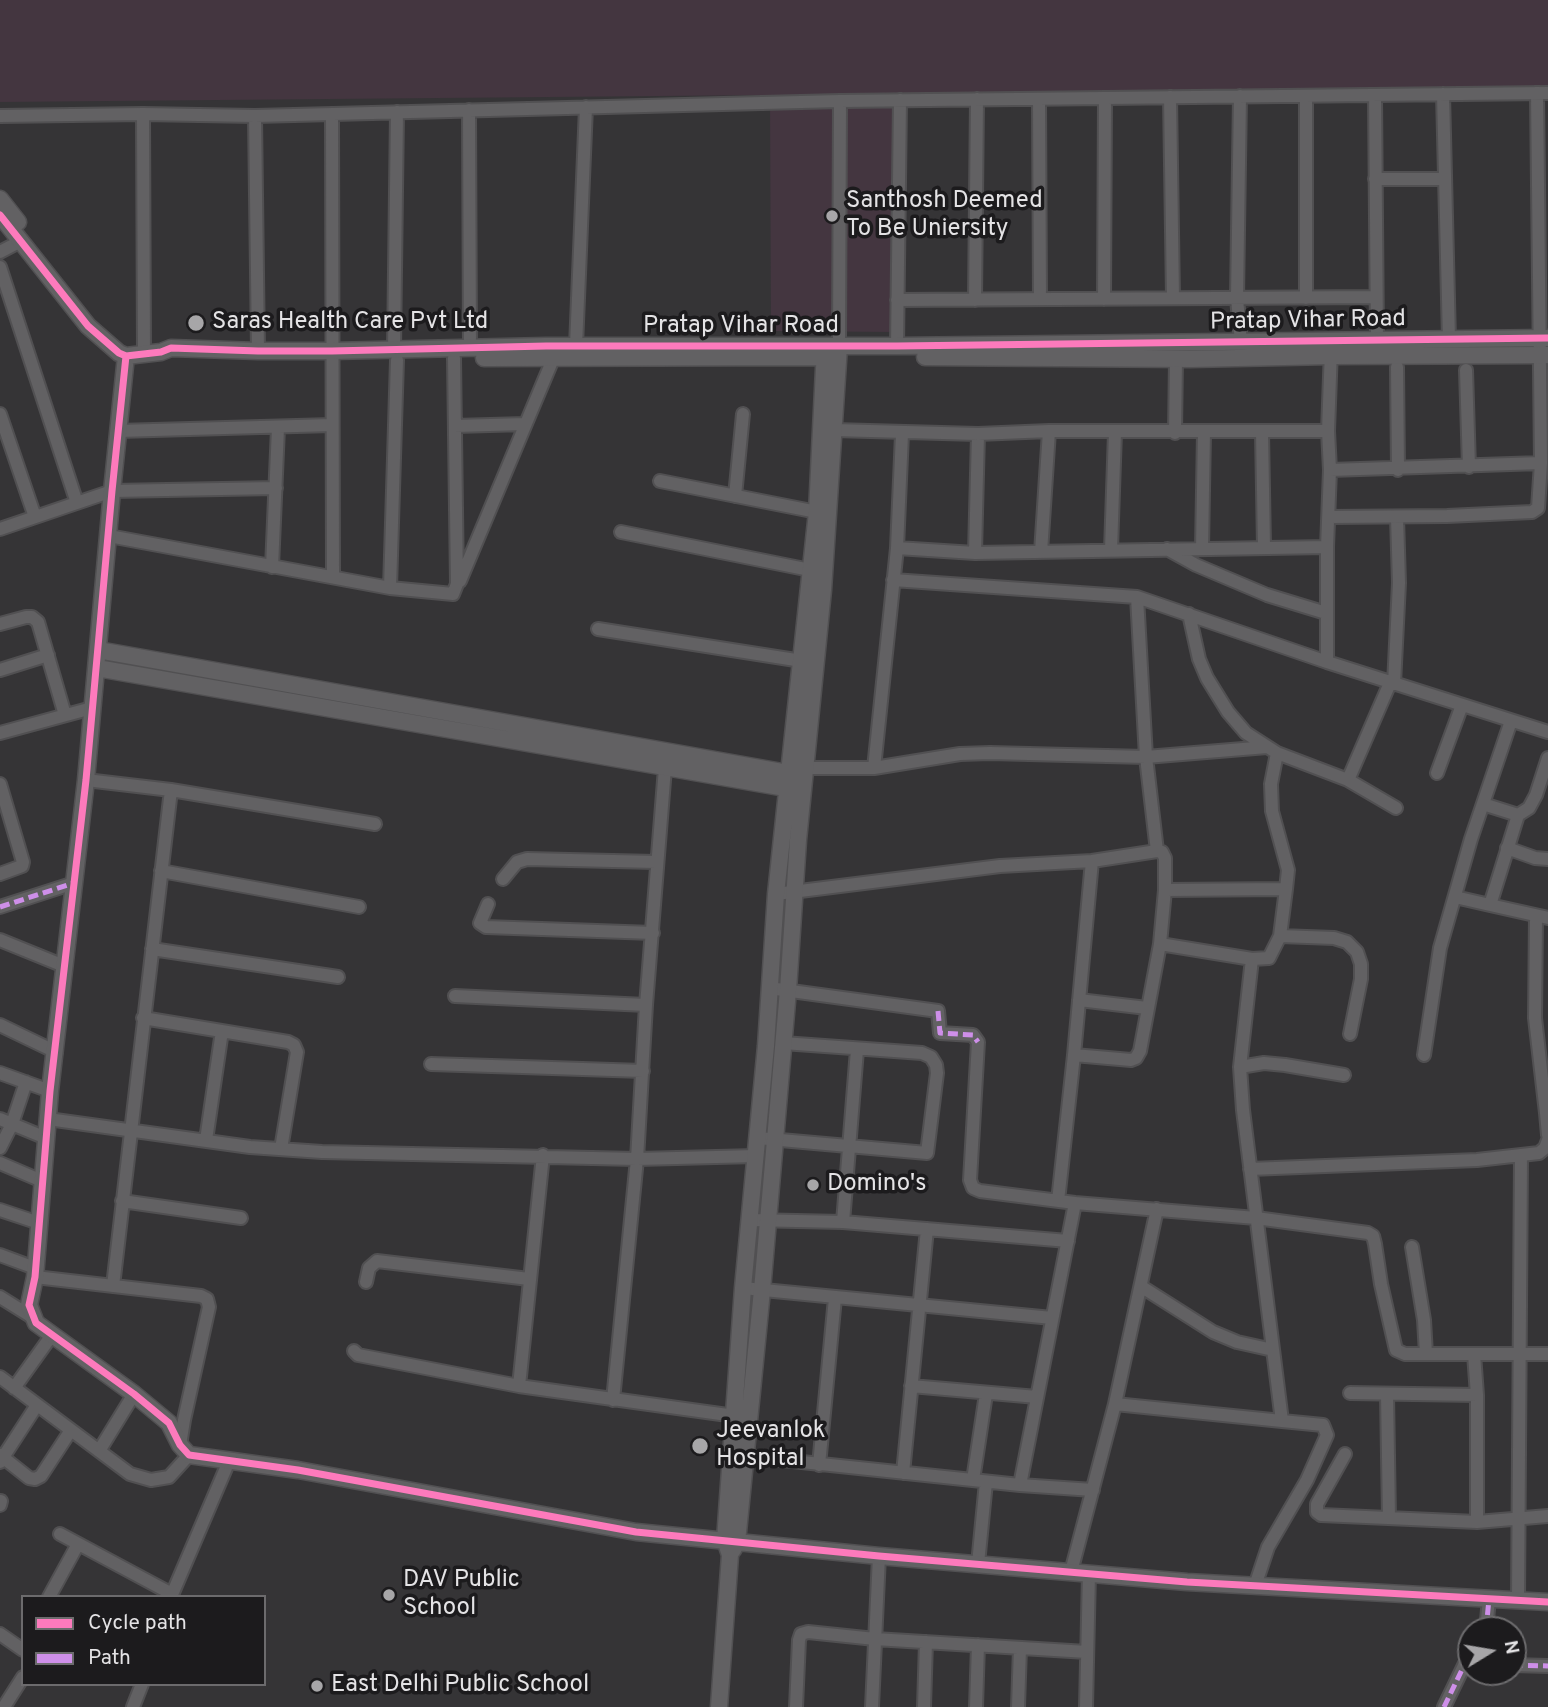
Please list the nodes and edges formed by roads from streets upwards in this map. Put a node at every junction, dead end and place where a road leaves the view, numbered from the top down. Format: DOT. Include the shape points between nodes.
graph roads {
  1 [pos="1543,93"];
  2 [pos="1443,94"];
  3 [pos="1374,95"];
  4 [pos="1240,96"];
  5 [pos="1306,96"];
  6 [pos="1170,97"];
  7 [pos="1105,98"];
  8 [pos="977,99"];
  9 [pos="1039,99"];
  10 [pos="900,100"];
  11 [pos="840,101"];
  12 [pos="586,107"];
  13 [pos="469,110"];
  14 [pos="397,113"];
  15 [pos="143,114"];
  16 [pos="332,114"];
  17 [pos="0,116"];
  18 [pos="255,116"];
  19 [pos="1375,179"];
  20 [pos="1445,179"];
  21 [pos="0,199"];
  22 [pos="0,215"];
  23 [pos="21,241"];
  24 [pos="0,252"];
  25 [pos="0,267"];
  26 [pos="1376,297"];
  27 [pos="1173,298"];
  28 [pos="1237,298"];
  29 [pos="1306,298"];
  30 [pos="1040,299"];
  31 [pos="1104,299"];
  32 [pos="897,300"];
  33 [pos="975,300"];
  34 [pos="105,338"];
  35 [pos="1544,338"];
  36 [pos="1449,340"];
  37 [pos="1377,341"];
  38 [pos="1241,343"];
  39 [pos="576,346"];
  40 [pos="897,346"];
  41 [pos="470,348"];
  42 [pos="1331,349"];
  43 [pos="258,351"];
  44 [pos="683,351"];
  45 [pos="832,351"];
  46 [pos="153,353"];
  47 [pos="396,355"];
  48 [pos="1544,355"];
  49 [pos="126,356"];
  50 [pos="332,356"];
  51 [pos="454,358"];
  52 [pos="553,359"];
  53 [pos="1175,359"];
  54 [pos="1396,367"];
  55 [pos="1466,370"];
  56 [pos="0,414"];
  57 [pos="743,414"];
  58 [pos="525,424"];
  59 [pos="332,425"];
  60 [pos="455,426"];
  61 [pos="278,428"];
  62 [pos="834,430"];
  63 [pos="118,431"];
  64 [pos="1049,431"];
  65 [pos="1328,431"];
  66 [pos="1115,432"];
  67 [pos="1204,432"];
  68 [pos="1262,432"];
  69 [pos="902,433"];
  70 [pos="1175,433"];
  71 [pos="978,434"];
  72 [pos="1541,463"];
  73 [pos="1469,467"];
  74 [pos="1330,470"];
  75 [pos="1398,470"];
  76 [pos="660,481"];
  77 [pos="276,488"];
  78 [pos="112,491"];
  79 [pos="736,496"];
  80 [pos="77,503"];
  81 [pos="817,512"];
  82 [pos="35,517"];
  83 [pos="1329,517"];
  84 [pos="1397,517"];
  85 [pos="0,529"];
  86 [pos="621,532"];
  87 [pos="109,536"];
  88 [pos="1264,547"];
  89 [pos="1327,547"];
  90 [pos="897,548"];
  91 [pos="1167,549"];
  92 [pos="1202,549"];
  93 [pos="1111,550"];
  94 [pos="1041,552"];
  95 [pos="975,553"];
  96 [pos="272,566"];
  97 [pos="810,570"];
  98 [pos="333,578"];
  99 [pos="893,580"];
  100 [pos="390,588"];
  101 [pos="456,589"];
  102 [pos="1138,597"];
  103 [pos="1326,613"];
  104 [pos="1189,614"];
  105 [pos="0,624"];
  106 [pos="598,629"];
  107 [pos="98,650"];
  108 [pos="48,655"];
  109 [pos="802,661"];
  110 [pos="1327,662"];
  111 [pos="97,668"];
  112 [pos="0,670"];
  113 [pos="1392,683"];
  114 [pos="1462,705"];
  115 [pos="92,708"];
  116 [pos="65,715"];
  117 [pos="1511,721"];
  118 [pos="1548,732"];
  119 [pos="0,733"];
  120 [pos="531,736"];
  121 [pos="1272,750"];
  122 [pos="1146,757"];
  123 [pos="1548,758"];
  124 [pos="665,768"];
  125 [pos="874,768"];
  126 [pos="1437,773"];
  127 [pos="797,779"];
  128 [pos="86,780"];
  129 [pos="1348,780"];
  130 [pos="0,784"];
  131 [pos="171,790"];
  132 [pos="1483,804"];
  133 [pos="1396,808"];
  134 [pos="1518,814"];
  135 [pos="375,824"];
  136 [pos="1507,848"];
  137 [pos="1157,851"];
  138 [pos="1548,859"];
  139 [pos="1092,861"];
  140 [pos="656,862"];
  141 [pos="161,871"];
  142 [pos="0,874"];
  143 [pos="503,879"];
  144 [pos="74,883"];
  145 [pos="1286,889"];
  146 [pos="795,890"];
  147 [pos="1166,890"];
  148 [pos="776,894"];
  149 [pos="1455,897"];
  150 [pos="488,904"];
  151 [pos="1490,905"];
  152 [pos="359,906"];
  153 [pos="0,907"];
  154 [pos="1542,917"];
  155 [pos="653,933"];
  156 [pos="1280,936"];
  157 [pos="0,940"];
  158 [pos="1160,944"];
  159 [pos="152,949"];
  160 [pos="1252,958"];
  161 [pos="64,966"];
  162 [pos="338,977"];
  163 [pos="769,988"];
  164 [pos="788,990"];
  165 [pos="455,996"];
  166 [pos="1079,1000"];
  167 [pos="646,1005"];
  168 [pos="1147,1008"];
  169 [pos="144,1018"];
  170 [pos="0,1025"];
  171 [pos="222,1031"];
  172 [pos="1350,1034"];
  173 [pos="783,1043"];
  174 [pos="1543,1045"];
  175 [pos="857,1050"];
  176 [pos="56,1052"];
  177 [pos="1074,1055"];
  178 [pos="1424,1055"];
  179 [pos="431,1064"];
  180 [pos="1240,1067"];
  181 [pos="643,1071"];
  182 [pos="0,1073"];
  183 [pos="1344,1075"];
  184 [pos="26,1082"];
  185 [pos="50,1091"];
  186 [pos="1547,1113"];
  187 [pos="48,1119"];
  188 [pos="6,1122"];
  189 [pos="130,1129"];
  190 [pos="1548,1135"];
  191 [pos="46,1138"];
  192 [pos="758,1138"];
  193 [pos="206,1140"];
  194 [pos="775,1140"];
  195 [pos="1548,1140"];
  196 [pos="849,1147"];
  197 [pos="0,1148"];
  198 [pos="281,1149"];
  199 [pos="543,1155"];
  200 [pos="756,1156"];
  201 [pos="1521,1156"];
  202 [pos="637,1159"];
  203 [pos="0,1163"];
  204 [pos="1250,1169"];
  205 [pos="42,1181"];
  206 [pos="122,1201"];
  207 [pos="1058,1201"];
  208 [pos="1075,1203"];
  209 [pos="1157,1209"];
  210 [pos="0,1210"];
  211 [pos="241,1218"];
  212 [pos="1256,1218"];
  213 [pos="750,1220"];
  214 [pos="768,1220"];
  215 [pos="843,1222"];
  216 [pos="39,1223"];
  217 [pos="926,1229"];
  218 [pos="1068,1241"];
  219 [pos="1412,1247"];
  220 [pos="0,1255"];
  221 [pos="35,1273"];
  222 [pos="529,1279"];
  223 [pos="366,1282"];
  224 [pos="113,1286"];
  225 [pos="1142,1287"];
  226 [pos="743,1288"];
  227 [pos="762,1290"];
  228 [pos="0,1297"];
  229 [pos="835,1298"];
  230 [pos="919,1306"];
  231 [pos="32,1318"];
  232 [pos="1052,1318"];
  233 [pos="52,1335"];
  234 [pos="1273,1350"];
  235 [pos="354,1351"];
  236 [pos="1426,1354"];
  237 [pos="1474,1354"];
  238 [pos="1521,1354"];
  239 [pos="1548,1354"];
  240 [pos="0,1377"];
  241 [pos="519,1386"];
  242 [pos="911,1386"];
  243 [pos="14,1388"];
  244 [pos="1350,1393"];
  245 [pos="134,1394"];
  246 [pos="986,1394"];
  247 [pos="1387,1394"];
  248 [pos="1477,1395"];
  249 [pos="1037,1397"];
  250 [pos="613,1400"];
  251 [pos="1115,1404"];
  252 [pos="37,1405"];
  253 [pos="735,1416"];
  254 [pos="1282,1421"];
  255 [pos="71,1430"];
  256 [pos="185,1450"];
  257 [pos="99,1451"];
  258 [pos="1345,1454"];
  259 [pos="745,1456"];
  260 [pos="1,1459"];
  261 [pos="229,1461"];
  262 [pos="818,1465"];
  263 [pos="903,1473"];
  264 [pos="980,1481"];
  265 [pos="1020,1485"];
  266 [pos="1093,1490"];
  267 [pos="1548,1516"];
  268 [pos="1389,1518"];
  269 [pos="1519,1519"];
  270 [pos="1477,1522"];
  271 [pos="60,1534"];
  272 [pos="78,1544"];
  273 [pos="731,1546"];
  274 [pos="879,1556"];
  275 [pos="978,1564"];
  276 [pos="1071,1572"];
  277 [pos="1089,1573"];
  278 [pos="1255,1586"];
  279 [pos="50,1595"];
  280 [pos="172,1595"];
  281 [pos="1489,1599"];
  282 [pos="1518,1600"];
  283 [pos="1548,1602"];
  284 [pos="1487,1616"];
  285 [pos="0,1634"];
  286 [pos="875,1639"];
  287 [pos="926,1642"];
  288 [pos="978,1645"];
  289 [pos="1020,1648"];
  290 [pos="21,1649"];
  291 [pos="1087,1652"];
  292 [pos="1527,1665"];
  293 [pos="1548,1666"];
  294 [pos="21,1680"];
  295 [pos="1457,1682"];
  296 [pos="141,1686"];
  297 [pos="4,1707"];
  298 [pos="133,1707"];
  299 [pos="719,1707"];
  300 [pos="796,1707"];
  301 [pos="872,1707"];
  302 [pos="924,1707"];
  303 [pos="976,1707"];
  304 [pos="1018,1707"];
  305 [pos="1086,1707"];
  306 [pos="1444,1707"];
  1 -- 2 [label="street"];
  1 -- 35 [label="street"];
  2 -- 3 [label="street"];
  2 -- 20 [label="street"];
  3 -- 5 [label="street"];
  3 -- 19 [label="street"];
  4 -- 5 [label="street"];
  4 -- 6 [label="street"];
  4 -- 28 [label="street"];
  5 -- 29 [label="street"];
  6 -- 7 [label="street"];
  6 -- 27 [label="street"];
  7 -- 9 [label="street"];
  7 -- 31 [label="street"];
  8 -- 9 [label="street"];
  8 -- 10 [label="street"];
  8 -- 33 [label="street"];
  9 -- 30 [label="street"];
  10 -- 11 [label="street"];
  10 -- 32 [label="street"];
  11 -- 12 [label="street"];
  11 -- 45 [label="street"];
  12 -- 13 [label="street"];
  12 -- 39 [label="street"];
  13 -- 14 [label="street"];
  13 -- 41 [label="street"];
  14 -- 16 [label="street"];
  14 -- 47 [label="street"];
  15 -- 17 [label="street"];
  15 -- 18 [label="street"];
  15 -- 46 [label="street"];
  16 -- 18 [label="street"];
  16 -- 50 [label="street"];
  18 -- 43 [label="street"];
  19 -- 20 [label="street"];
  19 -- 26 [label="street"];
  20 -- 36 [label="street"];
  21 -- 34 [label="street"];
  22 -- 23 [label="street"];
  23 -- 24 [label="street"];
  23 -- 34 [label="street" via="88,326"];
  25 -- 80 [label="street"];
  26 -- 29 [label="street"];
  26 -- 37 [label="street"];
  27 -- 28 [label="street"];
  27 -- 31 [label="street"];
  28 -- 29 [label="street"];
  28 -- 38 [label="street"];
  30 -- 31 [label="street"];
  30 -- 33 [label="street"];
  32 -- 33 [label="street"];
  32 -- 40 [label="street"];
  34 -- 49 [label="street"];
  35 -- 36 [label="street, Pratap Vihar Road"];
  35 -- 48 [label="street"];
  36 -- 37 [label="street, Pratap Vihar Road"];
  37 -- 42 [label="street, Pratap Vihar Road"];
  38 -- 40 [label="street, Pratap Vihar Road"];
  38 -- 42 [label="street, Pratap Vihar Road"];
  39 -- 41 [label="street, Pratap Vihar Road"];
  39 -- 44 [label="street, Pratap Vihar Road"];
  40 -- 45 [label="street, Pratap Vihar Road"];
  41 -- 47 [label="street, Pratap Vihar Road"];
  42 -- 48 [label="street, Pratap Vihar Road"];
  42 -- 53 [label="street, Pratap Vihar Road"];
  42 -- 65 [label="street"];
  43 -- 46 [label="street, Pratap Vihar Road" via="171,348"];
  43 -- 50 [label="street, Pratap Vihar Road"];
  44 -- 45 [label="street, Pratap Vihar Road"];
  44 -- 52 [label="street, Pratap Vihar Road"];
  45 -- 53 [label="street, Pratap Vihar Road"];
  45 -- 62 [label="street"];
  45 -- 81 [label="street"];
  46 -- 49 [label="street, Pratap Vihar Road"];
  46 -- 50 [label="street, Pratap Vihar Road" via="173,359"];
  47 -- 50 [label="street, Pratap Vihar Road"];
  47 -- 51 [label="street, Pratap Vihar Road"];
  47 -- 100 [label="street"];
  48 -- 72 [label="street"];
  49 -- 63 [label="street"];
  50 -- 59 [label="street"];
  51 -- 52 [label="street, Pratap Vihar Road"];
  51 -- 60 [label="street"];
  52 -- 58 [label="street"];
  53 -- 70 [label="street"];
  54 -- 75 [label="street"];
  55 -- 73 [label="street"];
  56 -- 82 [label="street"];
  57 -- 79 [label="street"];
  58 -- 60 [label="street"];
  58 -- 101 [label="street"];
  59 -- 61 [label="street"];
  59 -- 98 [label="street"];
  60 -- 101 [label="street"];
  61 -- 63 [label="street"];
  61 -- 77 [label="street"];
  62 -- 69 [label="street"];
  62 -- 127 [label="street" via="823,590"];
  63 -- 78 [label="street"];
  64 -- 66 [label="street"];
  64 -- 71 [label="street"];
  64 -- 94 [label="street"];
  65 -- 68 [label="street"];
  65 -- 74 [label="street"];
  66 -- 70 [label="street"];
  66 -- 93 [label="street"];
  67 -- 68 [label="street"];
  67 -- 70 [label="street"];
  67 -- 92 [label="street"];
  68 -- 88 [label="street"];
  69 -- 71 [label="street"];
  69 -- 90 [label="street"];
  71 -- 95 [label="street"];
  72 -- 73 [label="street"];
  72 -- 84 [label="street" via="1539,504 1532,512"];
  73 -- 75 [label="street"];
  74 -- 75 [label="street"];
  74 -- 83 [label="street"];
  76 -- 79 [label="street"];
  77 -- 78 [label="street"];
  77 -- 96 [label="street"];
  78 -- 80 [label="street"];
  78 -- 87 [label="street"];
  79 -- 81 [label="street"];
  80 -- 82 [label="street"];
  81 -- 97 [label="street"];
  82 -- 85 [label="street"];
  83 -- 84 [label="street"];
  83 -- 89 [label="street"];
  84 -- 113 [label="street" via="1399,583"];
  86 -- 97 [label="street"];
  87 -- 96 [label="street"];
  87 -- 107 [label="street"];
  88 -- 89 [label="street"];
  88 -- 92 [label="street"];
  89 -- 103 [label="street"];
  90 -- 95 [label="street"];
  90 -- 99 [label="street"];
  91 -- 92 [label="street"];
  91 -- 93 [label="street"];
  91 -- 103 [label="street" via="1267,595"];
  93 -- 94 [label="street"];
  94 -- 95 [label="street"];
  96 -- 98 [label="street"];
  97 -- 109 [label="street"];
  98 -- 100 [label="street"];
  99 -- 102 [label="street"];
  99 -- 125 [label="street"];
  100 -- 101 [label="street" via="447,595"];
  102 -- 104 [label="street"];
  102 -- 122 [label="street"];
  103 -- 110 [label="street"];
  104 -- 110 [label="street"];
  104 -- 121 [label="street" via="1207,678 1245,733"];
  105 -- 108 [label="street" via="32,617 38,622"];
  106 -- 109 [label="street"];
  107 -- 111 [label="street"];
  107 -- 120 [label="street"];
  108 -- 112 [label="street"];
  108 -- 116 [label="street"];
  109 -- 127 [label="street"];
  110 -- 113 [label="street"];
  111 -- 115 [label="street"];
  111 -- 120 [label="street"];
  113 -- 114 [label="street"];
  113 -- 129 [label="street"];
  114 -- 117 [label="street"];
  114 -- 126 [label="street"];
  115 -- 116 [label="street"];
  115 -- 128 [label="street"];
  116 -- 119 [label="street"];
  117 -- 118 [label="street"];
  117 -- 132 [label="street"];
  120 -- 124 [label="street"];
  120 -- 127 [label="street"];
  121 -- 122 [label="street"];
  121 -- 129 [label="street"];
  121 -- 145 [label="street" via="1272,811 1288,870"];
  122 -- 125 [label="street" via="980,753"];
  122 -- 137 [label="street"];
  123 -- 134 [label="street" via="1536,795 1529,808"];
  124 -- 127 [label="street"];
  124 -- 140 [label="street"];
  125 -- 127 [label="street"];
  127 -- 146 [label="street"];
  127 -- 148 [label="street"];
  128 -- 131 [label="street"];
  128 -- 144 [label="street"];
  129 -- 133 [label="street"];
  130 -- 142 [label="street" via="23,862"];
  131 -- 135 [label="street"];
  131 -- 141 [label="street"];
  132 -- 134 [label="street"];
  132 -- 149 [label="street"];
  134 -- 136 [label="street"];
  136 -- 138 [label="street"];
  136 -- 151 [label="street"];
  137 -- 139 [label="street"];
  137 -- 147 [label="street" via="1165,858"];
  139 -- 146 [label="street" via="1000,866"];
  139 -- 166 [label="street"];
  140 -- 143 [label="street" via="527,859 517,862"];
  140 -- 155 [label="street"];
  141 -- 152 [label="street"];
  141 -- 159 [label="street"];
  144 -- 153 [label="street"];
  144 -- 161 [label="street"];
  145 -- 147 [label="street"];
  145 -- 156 [label="street"];
  146 -- 148 [label="street"];
  146 -- 164 [label="street"];
  147 -- 158 [label="street"];
  148 -- 163 [label="street"];
  149 -- 151 [label="street"];
  149 -- 178 [label="street" via="1440,948"];
  150 -- 155 [label="street" via="480,923 486,927"];
  151 -- 154 [label="street"];
  154 -- 174 [label="street" via="1534,983"];
  155 -- 167 [label="street"];
  156 -- 160 [label="street" via="1269,958"];
  156 -- 172 [label="street" via="1334,938 1357,952 1361,979"];
  157 -- 161 [label="street"];
  158 -- 160 [label="street"];
  158 -- 168 [label="street"];
  159 -- 162 [label="street"];
  159 -- 169 [label="street"];
  160 -- 180 [label="street"];
  161 -- 176 [label="street"];
  163 -- 164 [label="street"];
  163 -- 192 [label="street"];
  164 -- 173 [label="street"];
  164 -- 207 [label="street" via="938,1011 940,1033 973,1035 978,1042 973,1188"];
  165 -- 167 [label="street"];
  166 -- 168 [label="street"];
  166 -- 177 [label="street"];
  167 -- 181 [label="street"];
  168 -- 177 [label="street" via="1136,1058"];
  169 -- 171 [label="street"];
  169 -- 189 [label="street"];
  170 -- 176 [label="street"];
  171 -- 193 [label="street"];
  171 -- 198 [label="street" via="294,1045 297,1052"];
  173 -- 175 [label="street"];
  173 -- 194 [label="street"];
  174 -- 186 [label="street"];
  175 -- 196 [label="street"];
  175 -- 196 [label="street" via="922,1053 931,1057 937,1073 927,1153"];
  176 -- 185 [label="street"];
  177 -- 207 [label="street"];
  179 -- 181 [label="street"];
  180 -- 183 [label="street" via="1264,1063"];
  180 -- 204 [label="street"];
  181 -- 202 [label="street"];
  182 -- 184 [label="street"];
  184 -- 185 [label="street"];
  184 -- 188 [label="street"];
  185 -- 187 [label="street"];
  186 -- 190 [label="street"];
  187 -- 189 [label="street"];
  187 -- 191 [label="street"];
  188 -- 191 [label="street"];
  188 -- 197 [label="street"];
  189 -- 193 [label="street"];
  189 -- 206 [label="street"];
  191 -- 205 [label="street"];
  192 -- 194 [label="street"];
  192 -- 200 [label="street"];
  193 -- 198 [label="street"];
  194 -- 196 [label="street"];
  194 -- 214 [label="street"];
  195 -- 201 [label="street" via="1539,1153"];
  196 -- 215 [label="street"];
  198 -- 199 [label="street"];
  199 -- 202 [label="street"];
  199 -- 222 [label="street"];
  200 -- 202 [label="street"];
  200 -- 213 [label="street"];
  201 -- 204 [label="street"];
  201 -- 238 [label="street"];
  202 -- 250 [label="street"];
  203 -- 205 [label="street"];
  204 -- 212 [label="street"];
  205 -- 216 [label="street"];
  206 -- 211 [label="street"];
  206 -- 224 [label="street"];
  207 -- 208 [label="street"];
  208 -- 209 [label="street"];
  208 -- 218 [label="street"];
  209 -- 212 [label="street"];
  209 -- 225 [label="street"];
  210 -- 216 [label="street"];
  212 -- 234 [label="street"];
  212 -- 236 [label="street" via="1373,1236 1396,1350"];
  213 -- 214 [label="street"];
  213 -- 226 [label="street"];
  214 -- 215 [label="street"];
  214 -- 227 [label="street"];
  215 -- 217 [label="street"];
  216 -- 221 [label="street"];
  217 -- 218 [label="street"];
  217 -- 230 [label="street"];
  218 -- 232 [label="street"];
  219 -- 236 [label="street"];
  220 -- 221 [label="street"];
  221 -- 224 [label="street"];
  221 -- 231 [label="street" via="29,1305"];
  222 -- 223 [label="street" via="377,1261 369,1268"];
  222 -- 241 [label="street"];
  224 -- 256 [label="street" via="207,1299 184,1420"];
  225 -- 234 [label="street" via="1213,1332"];
  225 -- 251 [label="street"];
  226 -- 227 [label="street"];
  226 -- 253 [label="street"];
  227 -- 229 [label="street"];
  227 -- 259 [label="street"];
  228 -- 231 [label="street"];
  229 -- 230 [label="street"];
  229 -- 262 [label="street"];
  230 -- 232 [label="street"];
  230 -- 242 [label="street"];
  231 -- 233 [label="street"];
  232 -- 249 [label="street"];
  233 -- 243 [label="street"];
  233 -- 245 [label="street"];
  234 -- 254 [label="street"];
  235 -- 241 [label="street"];
  236 -- 237 [label="street"];
  237 -- 238 [label="street"];
  237 -- 248 [label="street"];
  238 -- 239 [label="street"];
  238 -- 269 [label="street"];
  240 -- 243 [label="street"];
  241 -- 250 [label="street"];
  242 -- 246 [label="street"];
  242 -- 263 [label="street"];
  243 -- 252 [label="street"];
  244 -- 247 [label="street"];
  245 -- 256 [label="street" via="169,1423"];
  245 -- 257 [label="street"];
  246 -- 249 [label="street"];
  246 -- 264 [label="street"];
  247 -- 248 [label="street"];
  247 -- 268 [label="street"];
  248 -- 270 [label="street"];
  249 -- 265 [label="street"];
  250 -- 253 [label="street"];
  251 -- 254 [label="street"];
  251 -- 266 [label="street"];
  252 -- 255 [label="street"];
  252 -- 260 [label="street"];
  253 -- 273 [label="street"];
  254 -- 278 [label="street" via="1322,1425 1327,1435 1268,1547"];
  255 -- 257 [label="street"];
  255 -- 260 [label="street" via="36,1479"];
  256 -- 257 [label="street" via="169,1477 151,1480 130,1474"];
  256 -- 261 [label="street"];
  258 -- 268 [label="street" via="1317,1512"];
  259 -- 262 [label="street"];
  259 -- 273 [label="street"];
  261 -- 273 [label="street"];
  261 -- 280 [label="street"];
  262 -- 263 [label="street"];
  263 -- 264 [label="street"];
  264 -- 265 [label="street"];
  264 -- 275 [label="street"];
  265 -- 266 [label="street"];
  266 -- 276 [label="street"];
  267 -- 269 [label="street"];
  268 -- 270 [label="street"];
  269 -- 270 [label="street"];
  269 -- 282 [label="street"];
  271 -- 272 [label="street"];
  272 -- 279 [label="street"];
  272 -- 280 [label="street"];
  273 -- 274 [label="street"];
  273 -- 299 [label="street"];
  274 -- 275 [label="street"];
  274 -- 286 [label="street"];
  275 -- 276 [label="street"];
  276 -- 277 [label="street"];
  277 -- 278 [label="street"];
  277 -- 291 [label="street"];
  278 -- 281 [label="street"];
  281 -- 282 [label="street"];
  281 -- 284 [label="street"];
  282 -- 283 [label="street"];
  285 -- 290 [label="street"];
  286 -- 287 [label="street"];
  286 -- 300 [label="street" via="801,1634"];
  286 -- 301 [label="street"];
  287 -- 288 [label="street"];
  287 -- 302 [label="street"];
  288 -- 289 [label="street"];
  288 -- 303 [label="street"];
  289 -- 291 [label="street"];
  289 -- 304 [label="street"];
  291 -- 305 [label="street"];
  292 -- 293 [label="street"];
  294 -- 297 [label="street"];
  295 -- 306 [label="street"];
  296 -- 298 [label="street"];
}
